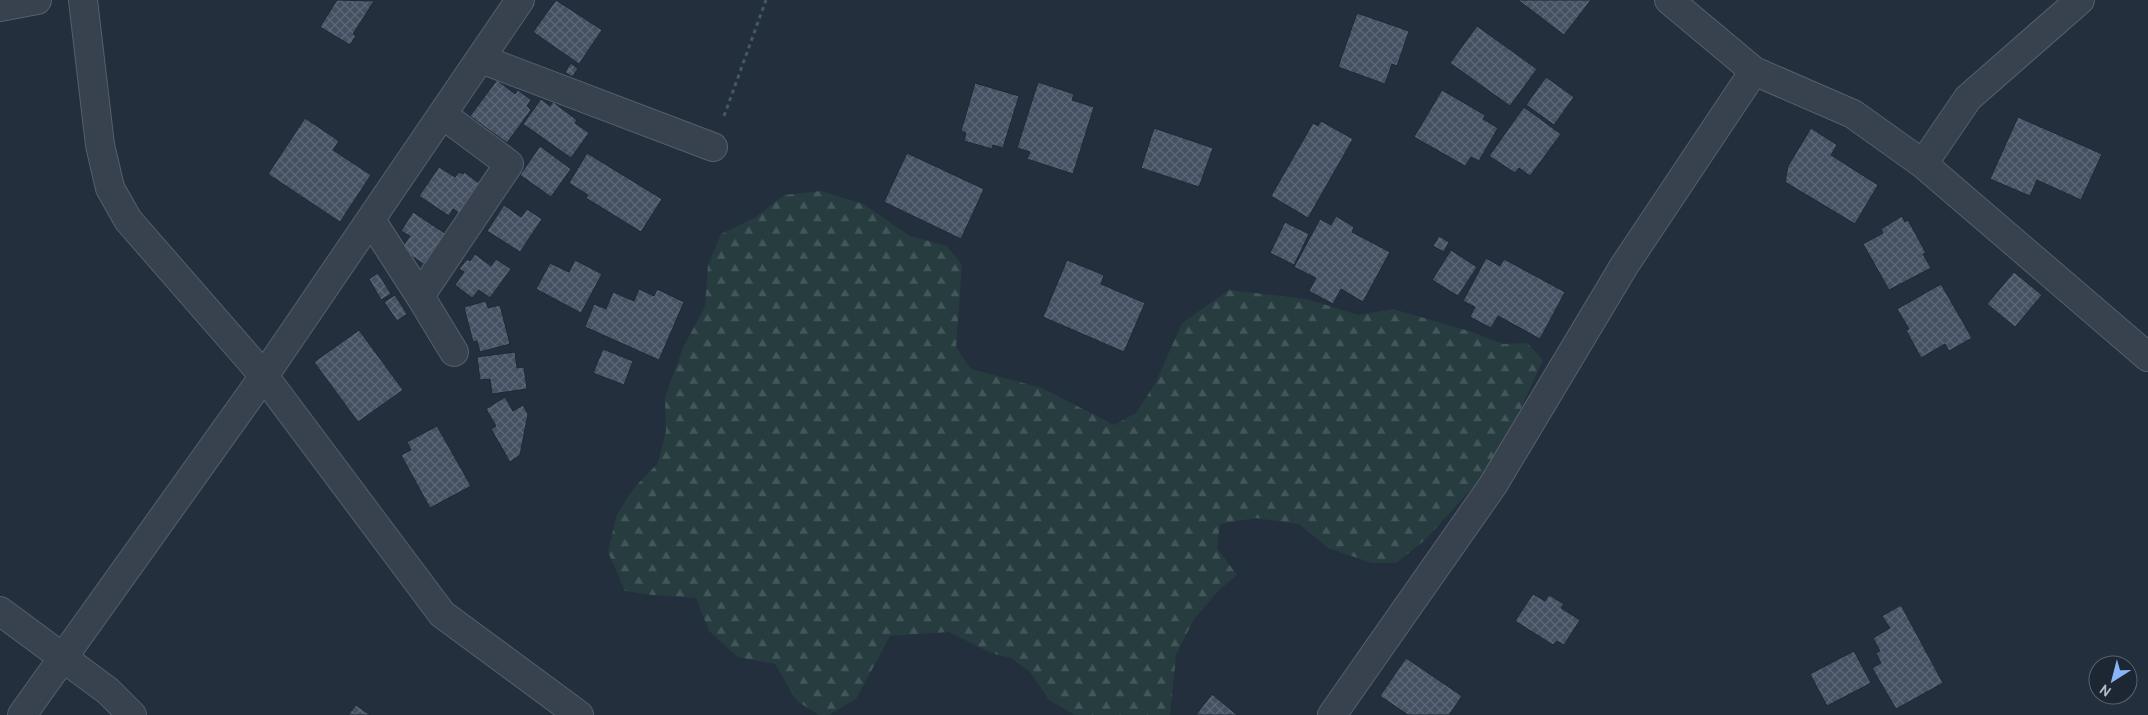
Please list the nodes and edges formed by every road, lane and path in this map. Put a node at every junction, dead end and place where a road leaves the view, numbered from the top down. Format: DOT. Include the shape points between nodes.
graph roads {
  1 [pos="37,0"];
  2 [pos="83,0"];
  3 [pos="520,0"];
  4 [pos="766,0"];
  5 [pos="2080,0"];
  6 [pos="1678,3"];
  7 [pos="0,7"];
  8 [pos="481,60"];
  9 [pos="1754,71"];
  10 [pos="443,115"];
  11 [pos="713,147"];
  12 [pos="1923,164"];
  13 [pos="371,220"];
  14 [pos="420,296"];
  15 [pos="454,352"];
  16 [pos="2148,357"];
  17 [pos="264,376"];
  18 [pos="0,611"];
  19 [pos="63,659"];
  20 [pos="22,715"];
  21 [pos="132,715"];
  22 [pos="580,715"];
  23 [pos="1332,715"];
  1 -- 7 [label="street"];
  2 -- 17 [label="street" via="100,145 110,188 128,220"];
  3 -- 8 [label="street"];
  4 -- 11 [label="path"];
  5 -- 12 [label="street" via="1968,98"];
  6 -- 9 [label="street"];
  8 -- 10 [label="street"];
  8 -- 11 [label="street"];
  9 -- 12 [label="street" via="1854,114"];
  9 -- 23 [label="street" via="1624,266 1494,486"];
  10 -- 13 [label="street"];
  10 -- 14 [label="street" via="509,164"];
  12 -- 16 [label="street"];
  13 -- 14 [label="street"];
  13 -- 17 [label="street"];
  14 -- 15 [label="street"];
  17 -- 19 [label="street"];
  17 -- 22 [label="street" via="442,614"];
  18 -- 19 [label="street"];
  19 -- 20 [label="street"];
  19 -- 21 [label="street" via="108,691"];
}
